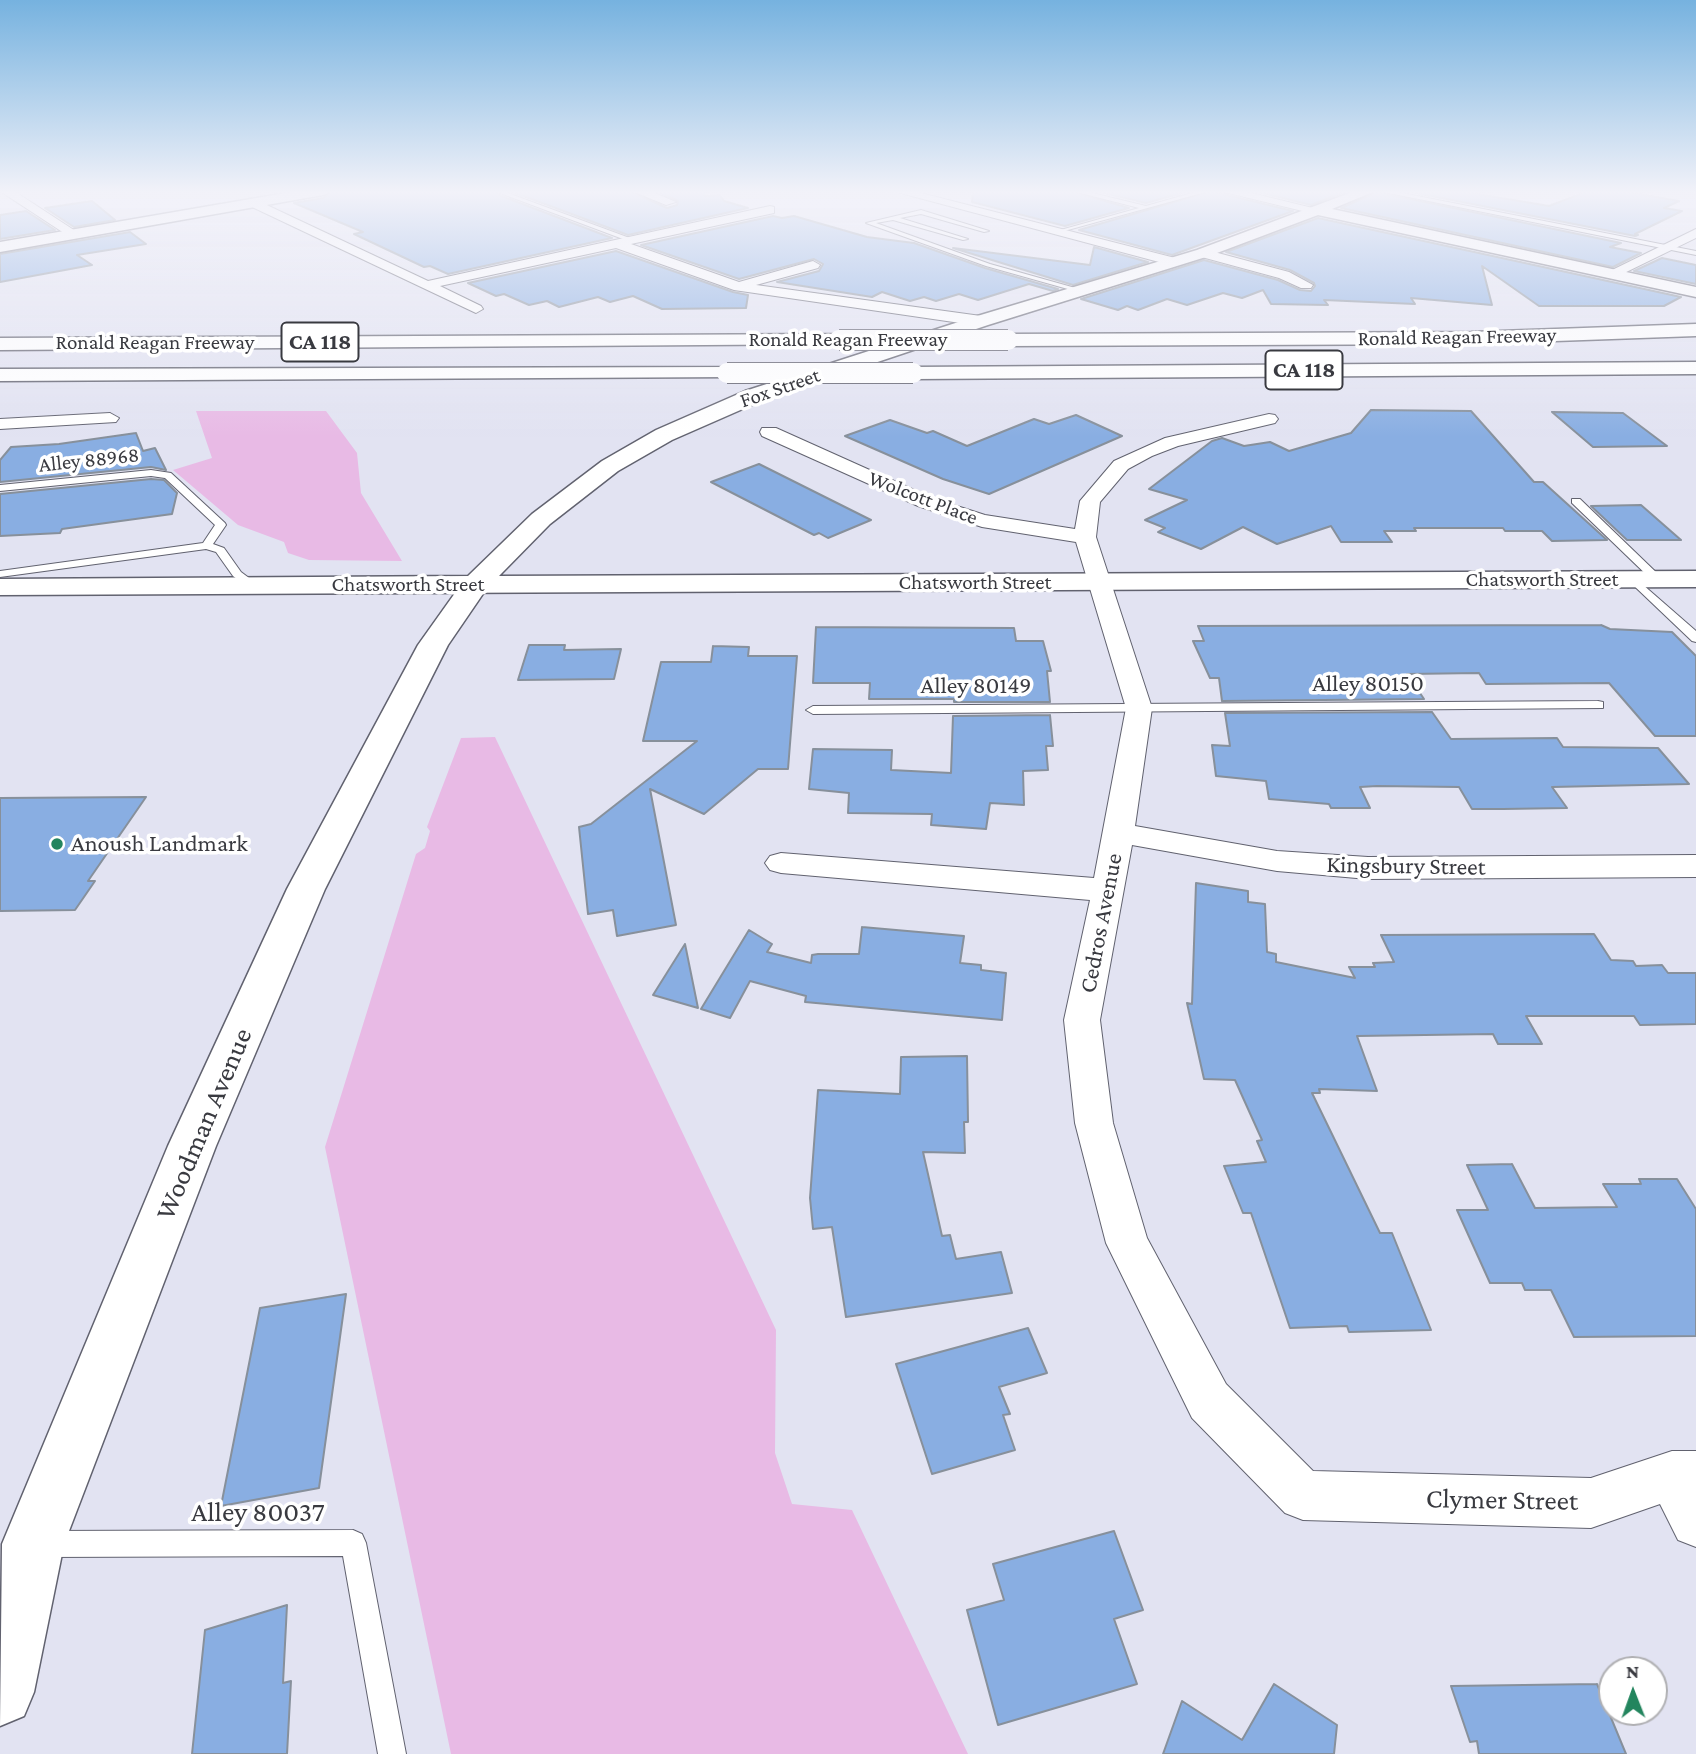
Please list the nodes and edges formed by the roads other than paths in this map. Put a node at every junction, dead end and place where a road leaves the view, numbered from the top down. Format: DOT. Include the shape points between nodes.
graph roads {
  1 [pos="401,273"];
  2 [pos="483,273"];
  3 [pos="701,273"];
  4 [pos="783,273"];
  5 [pos="1020,273"];
  6 [pos="1138,273"];
  7 [pos="1276,273"];
  8 [pos="1606,273"];
  9 [pos="1611,274"];
  10 [pos="427,285"];
  11 [pos="1306,285"];
  12 [pos="734,286"];
  13 [pos="1082,290"];
  14 [pos="1696,292"];
  15 [pos="476,309"];
  16 [pos="981,321"];
  17 [pos="1696,330"];
  18 [pos="1471,338"];
  19 [pos="1696,339"];
  20 [pos="0,344"];
  21 [pos="1696,368"];
  22 [pos="0,375"];
  23 [pos="110,418"];
  24 [pos="1269,419"];
  25 [pos="0,424"];
  26 [pos="769,432"];
  27 [pos="0,488"];
  28 [pos="1576,502"];
  29 [pos="1085,537"];
  30 [pos="207,546"];
  31 [pos="0,574"];
  32 [pos="1696,579"];
  33 [pos="1646,580"];
  34 [pos="1100,583"];
  35 [pos="475,585"];
  36 [pos="253,586"];
  37 [pos="0,587"];
  38 [pos="1696,638"];
  39 [pos="1598,705"];
  40 [pos="1139,708"];
  41 [pos="813,710"];
  42 [pos="1119,833"];
  43 [pos="781,863"];
  44 [pos="1696,866"];
  45 [pos="1106,890"];
  46 [pos="1684,1475"];
  47 [pos="1303,1495"];
  48 [pos="1696,1522"];
  49 [pos="33,1544"];
  50 [pos="0,1692"];
  51 [pos="392,1754"];
  1 -- 10 [label="street"];
  2 -- 10 [label="street"];
  3 -- 12 [label="street"];
  4 -- 12 [label="street"];
  5 -- 13 [label="lane"];
  6 -- 13 [label="main road, Fox Street"];
  7 -- 11 [label="street"];
  8 -- 9 [label="main road"];
  9 -- 14 [label="main road"];
  10 -- 15 [label="street"];
  12 -- 16 [label="street"];
  13 -- 16 [label="main road, Fox Street"];
  16 -- 35 [label="main road, Fox Street" via="753,396 664,435 610,466 541,519"];
  17 -- 18 [label="main road, Ronald Reagan Freeway / CA 118"];
  18 -- 19 [label="main road"];
  18 -- 20 [label="main road, Ronald Reagan Freeway / CA 118, bridge"];
  21 -- 22 [label="main road, Ronald Reagan Freeway / CA 118, bridge"];
  23 -- 25 [label="street"];
  24 -- 29 [label="street, Cedros Avenue" via="1172,442 1121,465 1090,501"];
  26 -- 29 [label="street, Wolcott Place" via="925,502 982,521"];
  27 -- 30 [label="lane, Alley 88968" via="168,475 221,525"];
  28 -- 33 [label="lane"];
  29 -- 34 [label="street, Cedros Avenue"];
  30 -- 31 [label="lane"];
  30 -- 36 [label="lane" via="220,550 237,574"];
  32 -- 33 [label="main road, Chatsworth Street"];
  33 -- 34 [label="main road, Chatsworth Street"];
  33 -- 38 [label="lane"];
  34 -- 35 [label="main road, Chatsworth Street"];
  34 -- 40 [label="street, Cedros Avenue"];
  35 -- 36 [label="main road, Chatsworth Street"];
  35 -- 49 [label="main road, Woodman Avenue" via="433,645 306,889 192,1146"];
  36 -- 37 [label="main road, Chatsworth Street"];
  39 -- 40 [label="lane, Alley 80150"];
  40 -- 41 [label="lane, Alley 80149"];
  40 -- 42 [label="street, Cedros Avenue"];
  42 -- 44 [label="street, Kingsbury Street" via="1277,861 1368,868"];
  42 -- 45 [label="street, Cedros Avenue"];
  43 -- 45 [label="street"];
  45 -- 47 [label="street, Cedros Avenue" via="1082,1020 1094,1123 1127,1243 1209,1401"];
  46 -- 47 [label="street, Clymer Street" via="1591,1503"];
  46 -- 48 [label="street"];
  49 -- 50 [label="main road, Woodman Avenue"];
  49 -- 51 [label="lane, Alley 80037" via="353,1543"];
}
